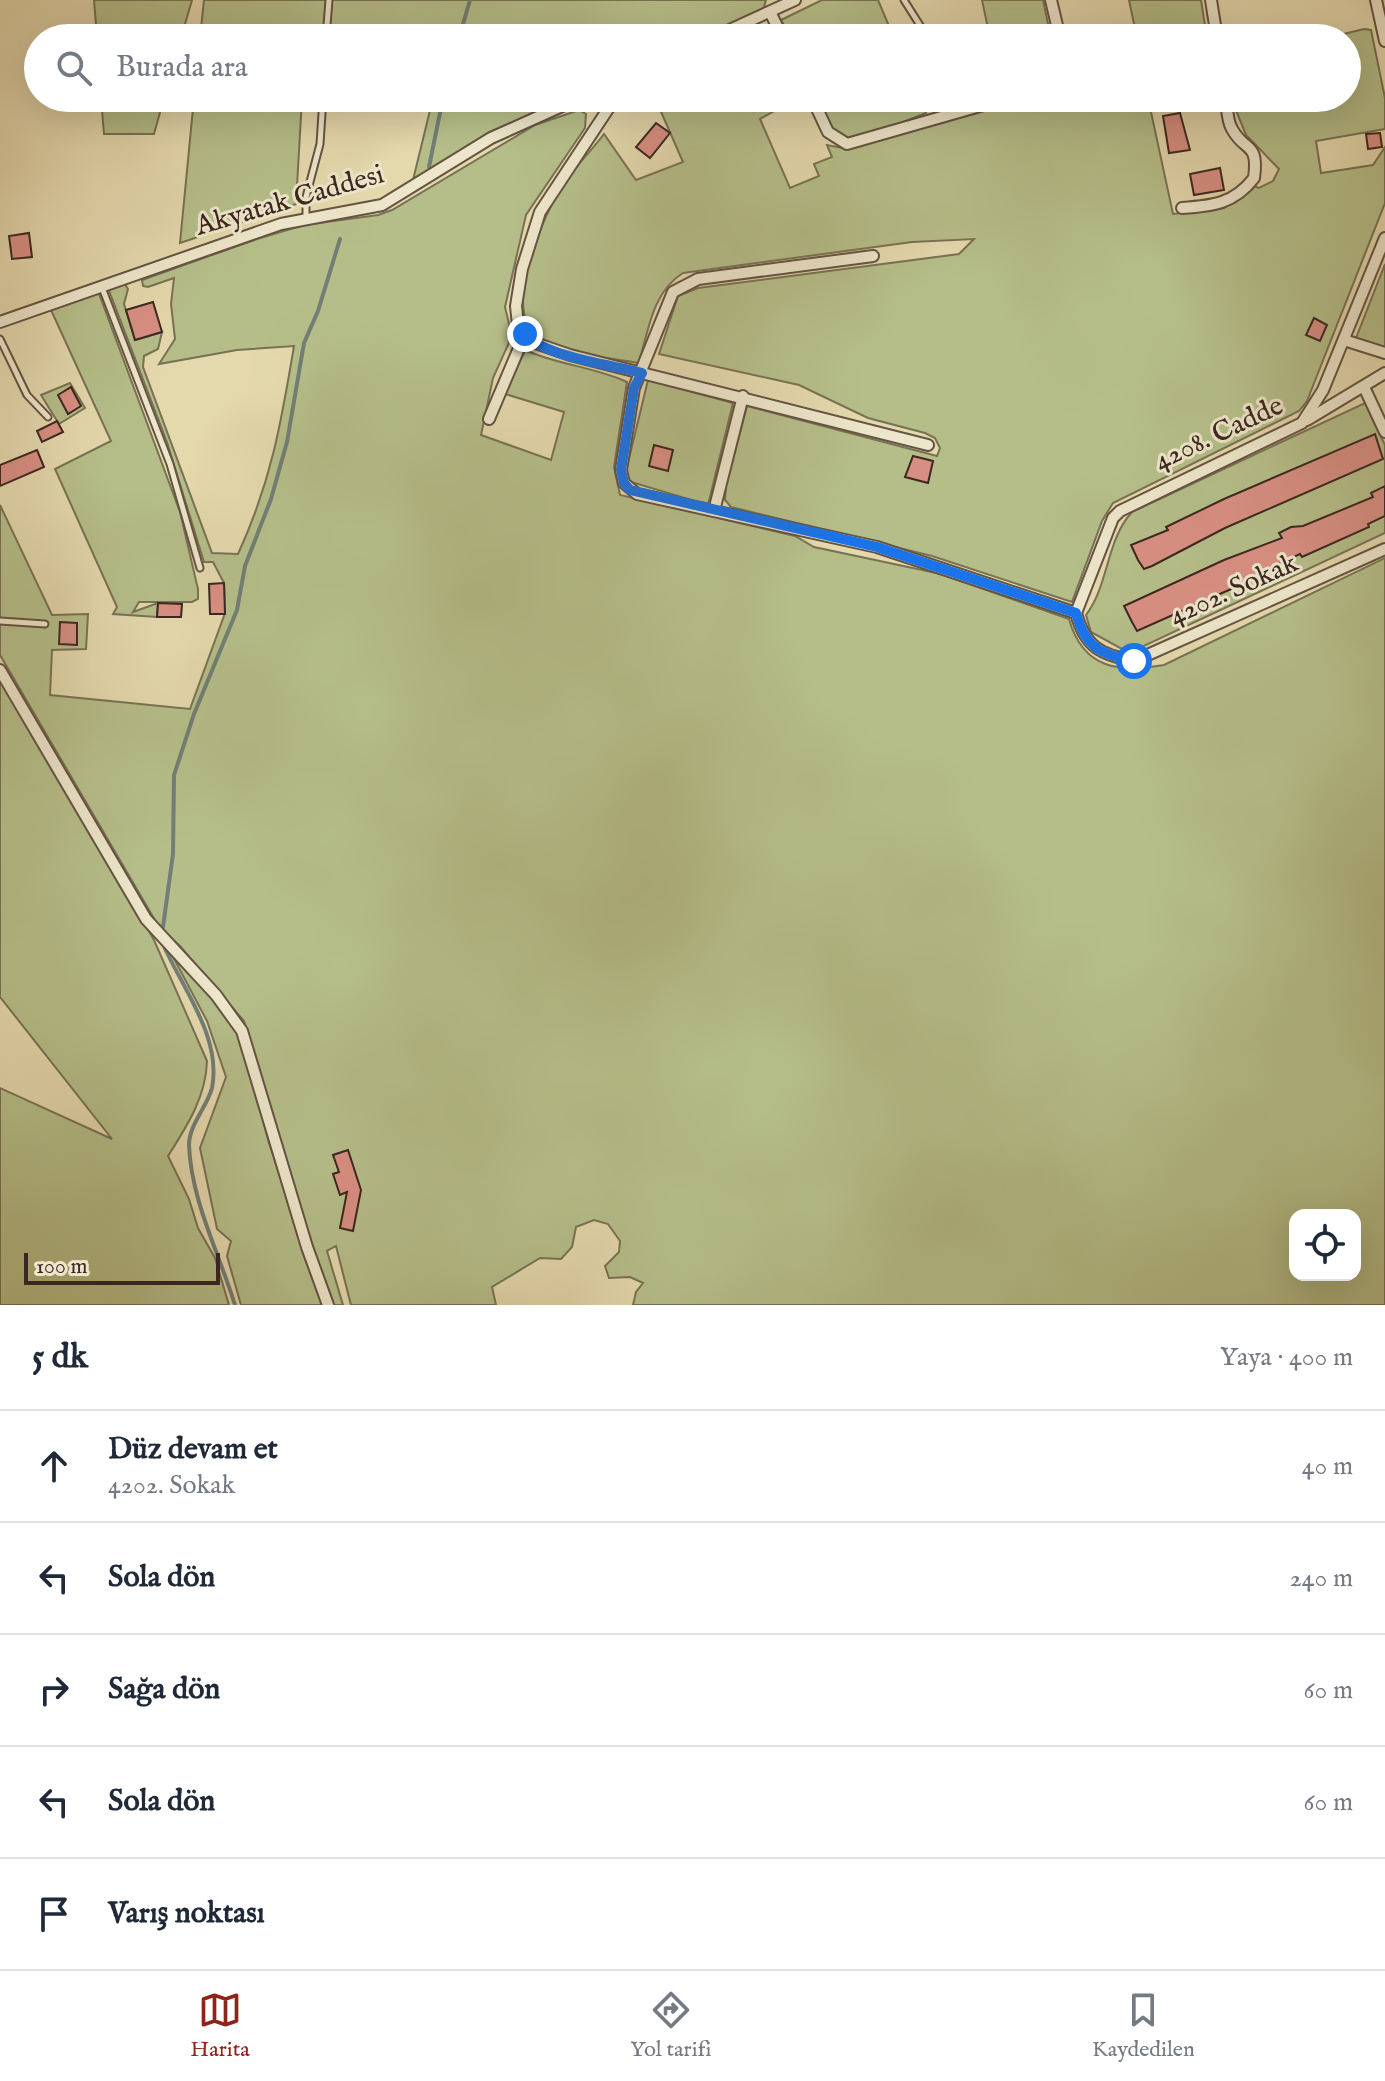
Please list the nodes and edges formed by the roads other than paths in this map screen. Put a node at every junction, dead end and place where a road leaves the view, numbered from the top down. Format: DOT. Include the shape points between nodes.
graph roads {
  1 [pos="329,0"];
  2 [pos="795,0"];
  3 [pos="904,0"];
  4 [pos="1051,0"];
  5 [pos="1211,0"];
  6 [pos="1376,0"];
  7 [pos="772,7"];
  8 [pos="327,24"];
  9 [pos="739,24"];
  10 [pos="919,24"];
  11 [pos="1057,24"];
  12 [pos="1215,24"];
  13 [pos="1385,41"];
  14 [pos="322,112"];
  15 [pos="549,112"];
  16 [pos="607,112"];
  17 [pos="820,112"];
  18 [pos="958,112"];
  19 [pos="1229,112"];
  20 [pos="1182,208"];
  21 [pos="306,218"];
  22 [pos="1385,238"];
  23 [pos="873,256"];
  24 [pos="100,285"];
  25 [pos="0,322"];
  26 [pos="525,334"];
  27 [pos="0,339"];
  28 [pos="1344,340"];
  29 [pos="1385,353"];
  30 [pos="642,373"];
  31 [pos="1385,373"];
  32 [pos="1364,387"];
  33 [pos="743,396"];
  34 [pos="48,417"];
  35 [pos="489,419"];
  36 [pos="1302,423"];
  37 [pos="1385,432"];
  38 [pos="928,445"];
  39 [pos="714,511"];
  40 [pos="1385,549"];
  41 [pos="200,568"];
  42 [pos="1076,613"];
  43 [pos="0,621"];
  44 [pos="45,624"];
  45 [pos="0,670"];
  46 [pos="328,1305"];
  1 -- 8 [label="lane"];
  2 -- 7 [label="street"];
  3 -- 10 [label="lane"];
  4 -- 11 [label="street"];
  5 -- 12 [label="street"];
  6 -- 13 [label="street"];
  7 -- 9 [label="street"];
  14 -- 21 [label="lane"];
  15 -- 21 [label="street, Akyatak Caddesi" via="491,138 382,205"];
  16 -- 26 [label="street" via="540,212 516,306"];
  17 -- 18 [label="street" via="835,140 847,144"];
  19 -- 20 [label="street" via="1233,131 1255,157 1254,178 1231,200"];
  21 -- 24 [label="street, Akyatak Caddesi"];
  22 -- 28 [label="street, 4208. Cadde"];
  23 -- 30 [label="street" via="681,285 666,302"];
  24 -- 25 [label="street, Akyatak Caddesi"];
  24 -- 41 [label="lane" via="170,464"];
  26 -- 30 [label="street" via="532,342 570,355"];
  26 -- 35 [label="street"];
  27 -- 34 [label="lane" via="27,395"];
  28 -- 29 [label="street"];
  28 -- 36 [label="street, 4208. Cadde" via="1315,407"];
  30 -- 33 [label="street"];
  30 -- 39 [label="street" via="632,402 621,470 624,483 637,494"];
  31 -- 32 [label="street"];
  32 -- 36 [label="street"];
  32 -- 37 [label="street"];
  33 -- 38 [label="street"];
  33 -- 39 [label="street"];
  36 -- 42 [label="street, 4208. Cadde" via="1120,511"];
  39 -- 42 [label="street" via="877,547"];
  40 -- 42 [label="street, 4202. Sokak" via="1134,661 1097,649 1082,635"];
  43 -- 44 [label="lane"];
  45 -- 46 [label="street" via="146,919 228,1008 242,1031"];
}
